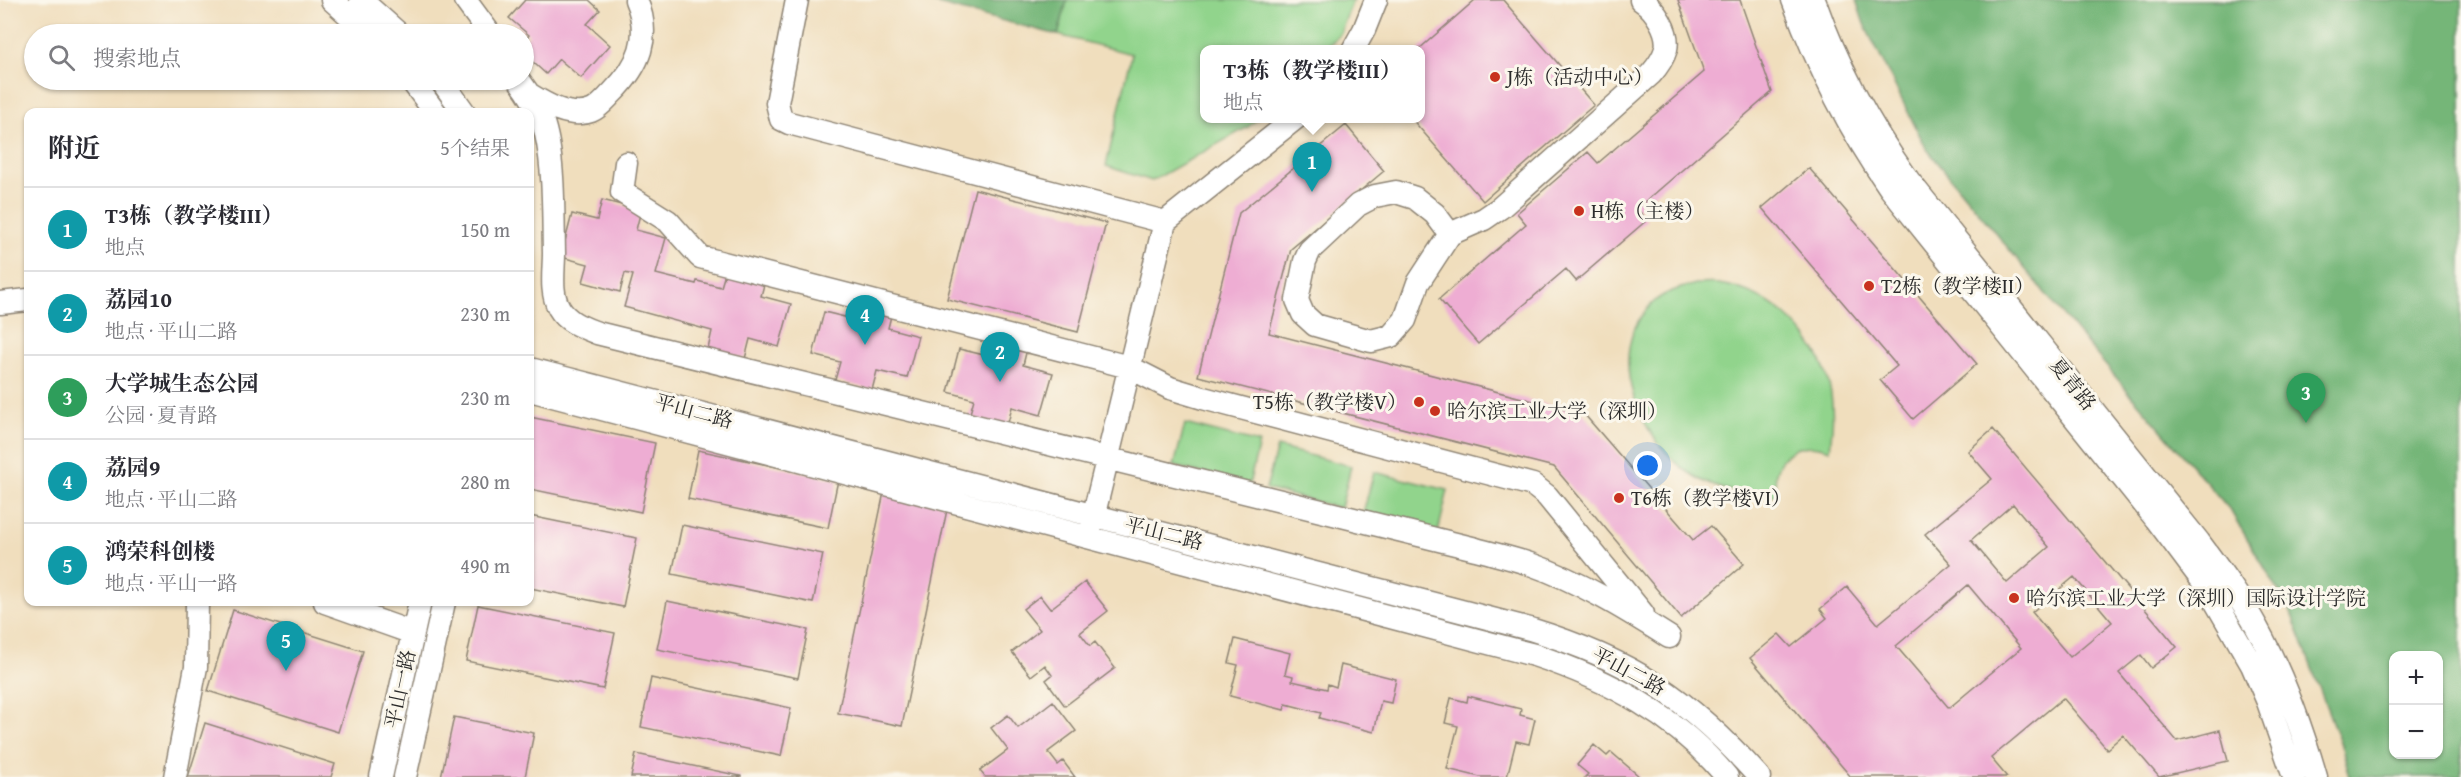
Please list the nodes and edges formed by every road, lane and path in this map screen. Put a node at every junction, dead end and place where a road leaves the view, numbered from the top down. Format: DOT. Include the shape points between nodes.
graph roads {
  1 [pos="332,0"];
  2 [pos="362,0"];
  3 [pos="465,0"];
  4 [pos="636,0"];
  5 [pos="797,0"];
  6 [pos="1376,0"];
  7 [pos="1641,0"];
  8 [pos="1793,0"];
  9 [pos="1814,0"];
  10 [pos="359,24"];
  11 [pos="388,24"];
  12 [pos="483,24"];
  13 [pos="1356,45"];
  14 [pos="418,90"];
  15 [pos="448,90"];
  16 [pos="526,90"];
  17 [pos="528,90"];
  18 [pos="432,108"];
  19 [pos="461,108"];
  20 [pos="1290,123"];
  21 [pos="626,163"];
  22 [pos="1165,222"];
  23 [pos="1450,234"];
  24 [pos="24,300"];
  25 [pos="0,303"];
  26 [pos="1130,367"];
  27 [pos="534,370"];
  28 [pos="534,391"];
  29 [pos="1107,458"];
  30 [pos="1093,515"];
  31 [pos="1088,537"];
  32 [pos="197,606"];
  33 [pos="336,606"];
  34 [pos="419,606"];
  35 [pos="443,606"];
  36 [pos="413,633"];
  37 [pos="175,777"];
  38 [pos="381,777"];
  39 [pos="405,777"];
  40 [pos="1727,777"];
  41 [pos="1759,777"];
  42 [pos="2294,777"];
  43 [pos="2316,777"];
  1 -- 10 [label="street"];
  2 -- 11 [label="street"];
  3 -- 12 [label="street"];
  4 -- 17 [label="street" via="644,17 636,61 626,79 601,105 590,112 550,107"];
  5 -- 22 [label="street" via="777,103 781,119"];
  6 -- 13 [label="street"];
  7 -- 23 [label="street" via="1664,30 1667,47 1661,62 1500,208"];
  8 -- 42 [label="street, 夏青路" via="1836,103 1890,188 2207,587 2252,665"];
  9 -- 43 [label="street, 夏青路" via="1850,85 1909,181 2199,542 2238,597 2283,682"];
  14 -- 18 [label="street"];
  15 -- 19 [label="street"];
  16 -- 29 [label="street" via="542,119 549,147 554,292 566,318 578,326"];
  20 -- 22 [label="street"];
  21 -- 26 [label="street" via="622,192 668,220 700,257"];
  22 -- 26 [label="street"];
  23 -- 23 [label="street" via="1435,214 1415,198 1396,192 1375,196 1358,205 1310,250 1297,300 1303,315 1315,324 1371,341 1390,336 1405,320 1418,283"];
  24 -- 25 [label="street"];
  26 -- 29 [label="street"];
  26 -- 29 [label="street" via="1181,392 1533,485 1547,496 1662,632 1608,600 1531,564"];
  27 -- 30 [label="street, 平山二路"];
  28 -- 31 [label="street, 平山二路"];
  29 -- 30 [label="street"];
  30 -- 31 [label="street"];
  30 -- 41 [label="street, 平山二路" via="1530,629 1578,645 1638,672 1670,693 1721,736"];
  31 -- 40 [label="street, 平山二路" via="1580,670 1630,694 1672,724"];
  32 -- 37 [label="street" via="196,667"];
  33 -- 36 [label="street"];
  34 -- 36 [label="street, 平山一路"];
  35 -- 39 [label="street, 平山一路"];
  36 -- 38 [label="street, 平山一路"];
}
